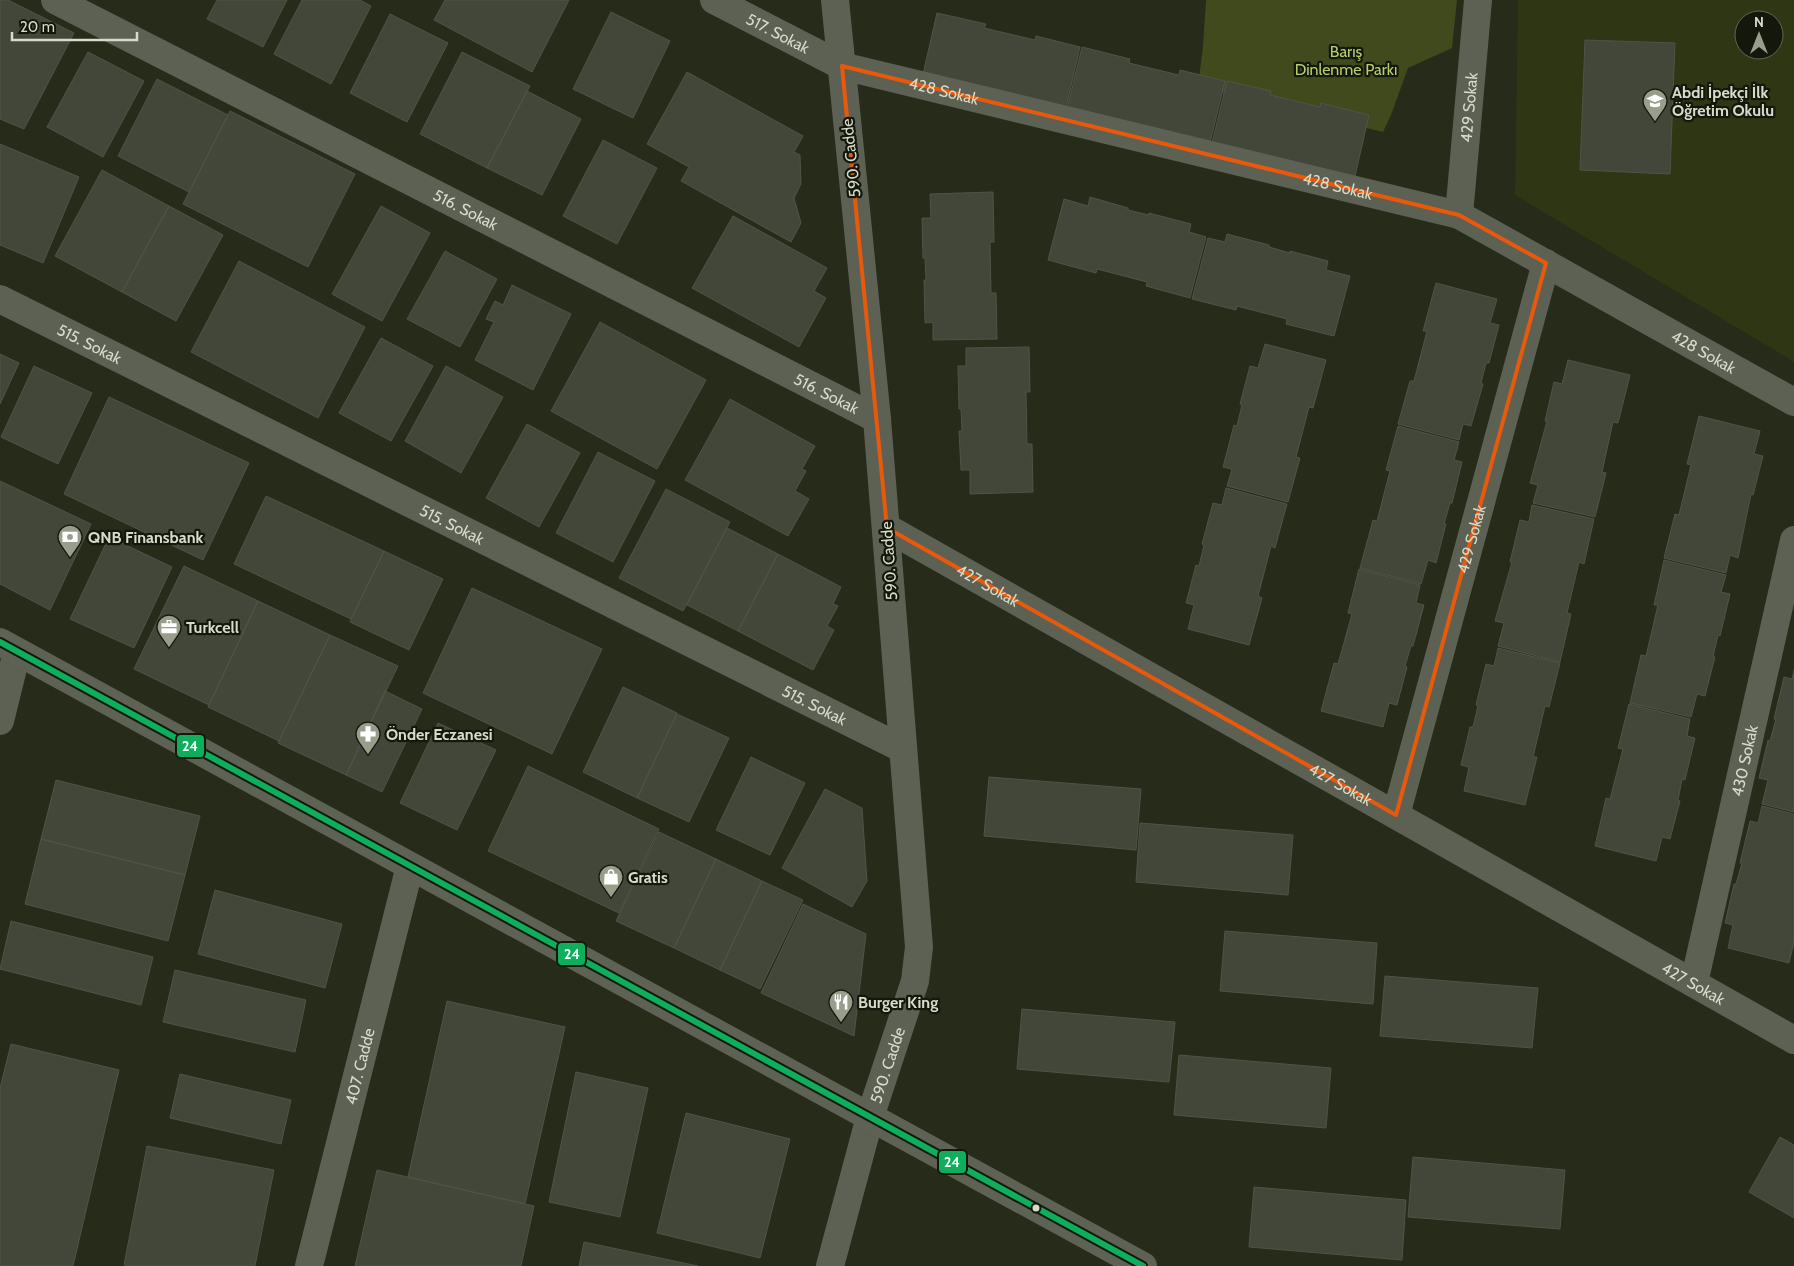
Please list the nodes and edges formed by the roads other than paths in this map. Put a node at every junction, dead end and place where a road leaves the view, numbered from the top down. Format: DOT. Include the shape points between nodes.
graph roads {
  1 [pos="55,0"];
  2 [pos="714,0"];
  3 [pos="835,0"];
  4 [pos="1478,0"];
  5 [pos="842,66"];
  6 [pos="1459,215"];
  7 [pos="1546,263"];
  8 [pos="0,299"];
  9 [pos="1794,402"];
  10 [pos="877,419"];
  11 [pos="887,528"];
  12 [pos="1794,540"];
  13 [pos="9,647"];
  14 [pos="0,721"];
  15 [pos="903,749"];
  16 [pos="1396,815"];
  17 [pos="410,866"];
  18 [pos="1694,983"];
  19 [pos="1794,1040"];
  20 [pos="870,1117"];
  21 [pos="308,1266"];
  22 [pos="830,1266"];
  23 [pos="1143,1266"];
  1 -- 10 [label="street, 516. Sokak"];
  2 -- 5 [label="street, 517. Sokak"];
  3 -- 5 [label="street, 590. Cadde"];
  4 -- 6 [label="street, 429 Sokak"];
  5 -- 6 [label="street, 428 Sokak"];
  5 -- 10 [label="street, 590. Cadde"];
  6 -- 7 [label="street, 428 Sokak"];
  7 -- 9 [label="street, 428 Sokak"];
  7 -- 16 [label="street, 429 Sokak"];
  8 -- 15 [label="street, 515. Sokak"];
  10 -- 11 [label="street, 590. Cadde"];
  11 -- 15 [label="street, 590. Cadde"];
  11 -- 16 [label="street, 427 Sokak"];
  12 -- 18 [label="street, 430 Sokak"];
  13 -- 14 [label="street"];
  13 -- 17 [label="main road"];
  15 -- 20 [label="street, 590. Cadde" via="919,947 914,981"];
  16 -- 18 [label="street, 427 Sokak"];
  17 -- 20 [label="main road"];
  17 -- 21 [label="street, 407. Cadde"];
  18 -- 19 [label="street, 427 Sokak"];
  20 -- 22 [label="street, 590. Cadde"];
  20 -- 23 [label="main road"];
}
